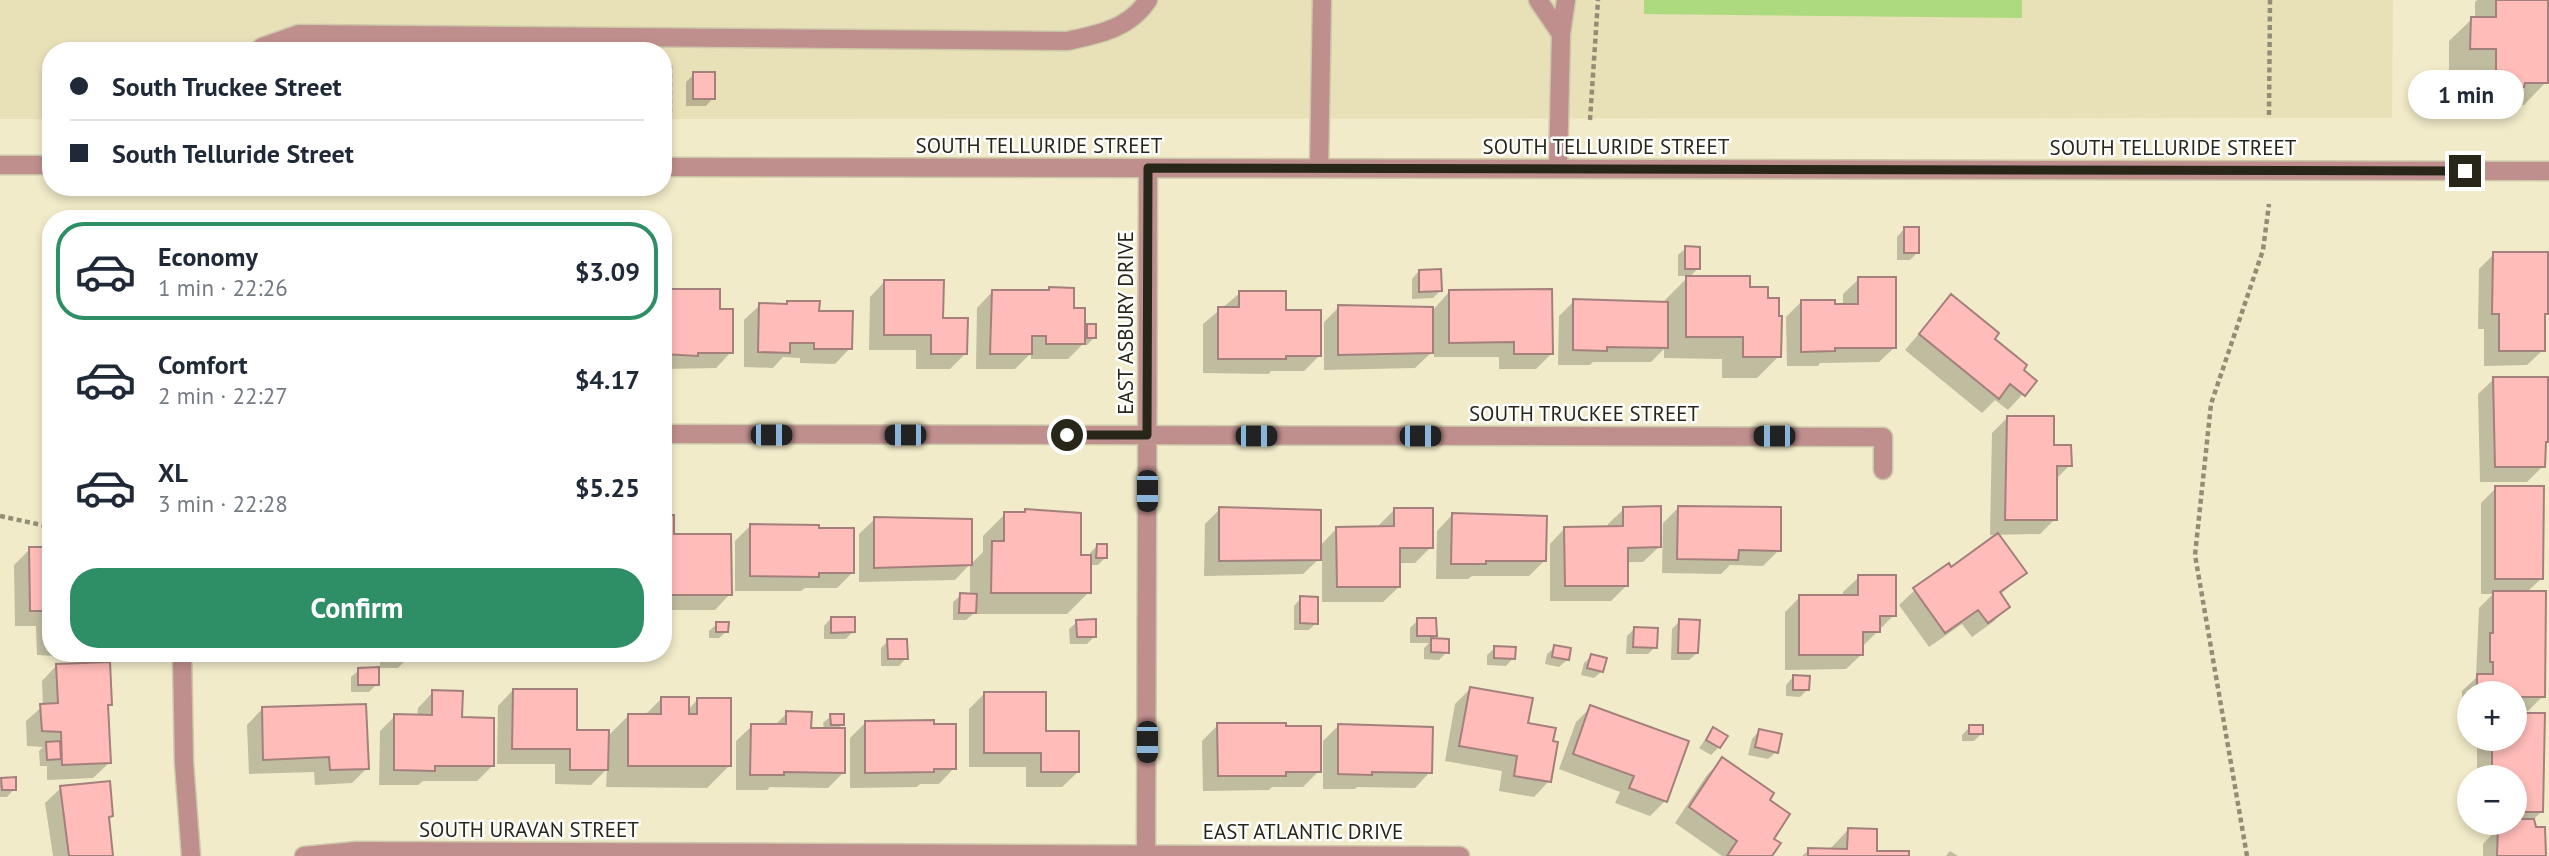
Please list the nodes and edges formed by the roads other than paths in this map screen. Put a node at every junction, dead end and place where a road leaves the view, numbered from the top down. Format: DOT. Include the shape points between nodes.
graph roads {
  1 [pos="1149,0"];
  2 [pos="1322,0"];
  3 [pos="1538,0"];
  4 [pos="1566,0"];
  5 [pos="1561,34"];
  6 [pos="276,42"];
  7 [pos="0,165"];
  8 [pos="42,165"];
  9 [pos="672,167"];
  10 [pos="1148,168"];
  11 [pos="1319,168"];
  12 [pos="1558,168"];
  13 [pos="2549,171"];
  14 [pos="672,434"];
  15 [pos="1147,435"];
  16 [pos="1883,470"];
  17 [pos="182,662"];
  18 [pos="753,854"];
  19 [pos="1146,855"];
  20 [pos="191,856"];
  21 [pos="304,856"];
  22 [pos="1460,856"];
  1 -- 6 [label="street" via="1138,15 1105,32 1066,41 324,33 299,34"];
  2 -- 11 [label="street"];
  3 -- 5 [label="street"];
  4 -- 5 [label="street"];
  5 -- 12 [label="street"];
  7 -- 8 [label="street"];
  9 -- 10 [label="street, SOUTH TELLURIDE STREET"];
  10 -- 11 [label="street, SOUTH TELLURIDE STREET"];
  10 -- 15 [label="street, EAST ASBURY DRIVE"];
  11 -- 12 [label="street, SOUTH TELLURIDE STREET"];
  12 -- 13 [label="street, SOUTH TELLURIDE STREET"];
  14 -- 15 [label="street, SOUTH TRUCKEE STREET"];
  15 -- 16 [label="street, SOUTH TRUCKEE STREET" via="1883,437"];
  15 -- 19 [label="street, EAST ASBURY DRIVE"];
  17 -- 20 [label="street"];
  18 -- 19 [label="street, SOUTH URAVAN STREET"];
  18 -- 21 [label="street, SOUTH URAVAN STREET" via="357,852"];
  19 -- 22 [label="street, EAST ATLANTIC DRIVE"];
}
